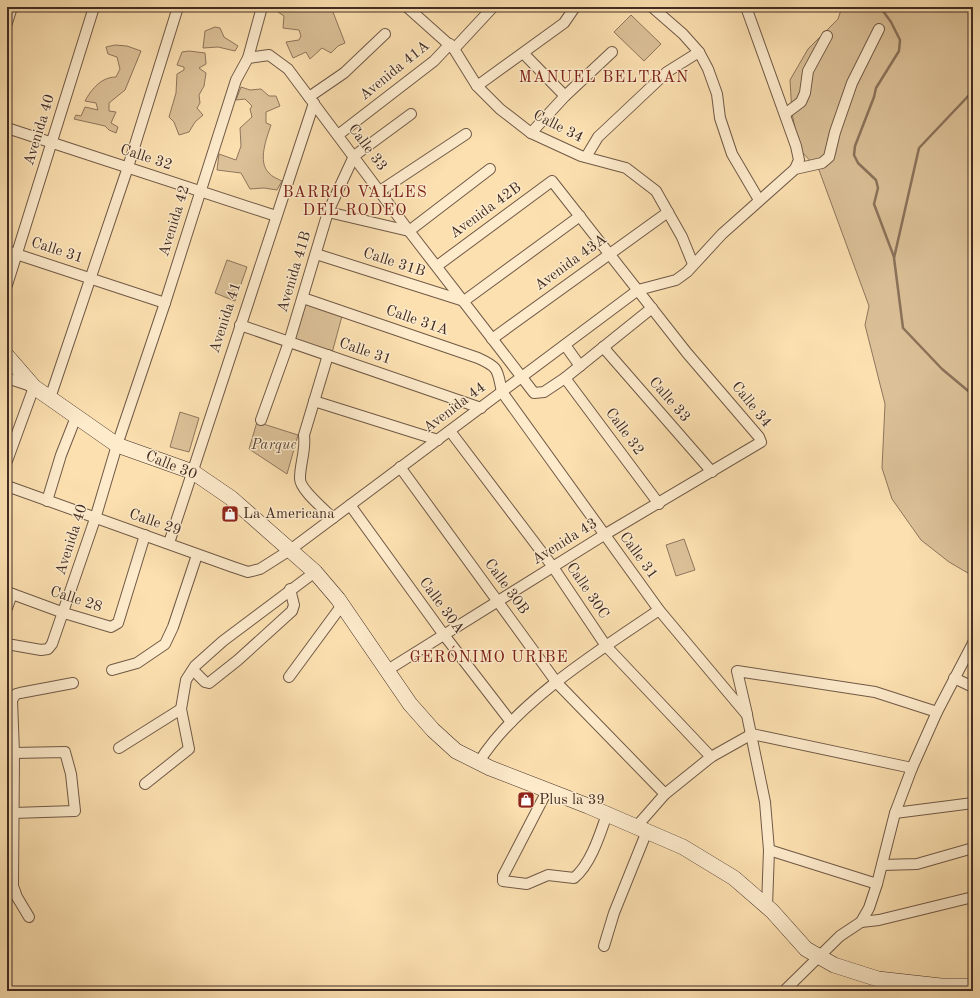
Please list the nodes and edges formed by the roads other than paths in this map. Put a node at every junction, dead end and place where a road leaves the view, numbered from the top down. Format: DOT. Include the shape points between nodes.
graph roads {
  1 [pos="12,7"];
  2 [pos="94,7"];
  3 [pos="178,7"];
  4 [pos="262,7"];
  5 [pos="407,7"];
  6 [pos="493,7"];
  7 [pos="575,7"];
  8 [pos="652,7"];
  9 [pos="746,7"];
  10 [pos="7,23"];
  11 [pos="879,29"];
  12 [pos="384,34"];
  13 [pos="826,36"];
  14 [pos="452,46"];
  15 [pos="612,52"];
  16 [pos="699,52"];
  17 [pos="524,54"];
  18 [pos="248,58"];
  19 [pos="477,86"];
  20 [pos="565,96"];
  21 [pos="312,100"];
  22 [pos="411,114"];
  23 [pos="785,114"];
  24 [pos="7,128"];
  25 [pos="531,133"];
  26 [pos="466,134"];
  27 [pos="338,135"];
  28 [pos="53,143"];
  29 [pos="354,156"];
  30 [pos="586,157"];
  31 [pos="128,167"];
  32 [pos="490,169"];
  33 [pos="795,169"];
  34 [pos="552,181"];
  35 [pos="200,191"];
  36 [pos="380,191"];
  37 [pos="759,200"];
  38 [pos="328,212"];
  39 [pos="668,212"];
  40 [pos="276,216"];
  41 [pos="580,216"];
  42 [pos="409,231"];
  43 [pos="7,251"];
  44 [pos="609,253"];
  45 [pos="17,254"];
  46 [pos="316,254"];
  47 [pos="693,264"];
  48 [pos="437,266"];
  49 [pos="91,278"];
  50 [pos="7,285"];
  51 [pos="638,290"];
  52 [pos="303,298"];
  53 [pos="464,301"];
  54 [pos="165,303"];
  55 [pos="652,308"];
  56 [pos="240,325"];
  57 [pos="492,339"];
  58 [pos="289,342"];
  59 [pos="565,345"];
  60 [pos="603,347"];
  61 [pos="328,355"];
  62 [pos="7,356"];
  63 [pos="580,366"];
  64 [pos="7,378"];
  65 [pos="522,378"];
  66 [pos="565,378"];
  67 [pos="34,387"];
  68 [pos="502,392"];
  69 [pos="50,398"];
  70 [pos="314,401"];
  71 [pos="481,408"];
  72 [pos="76,417"];
  73 [pos="261,420"];
  74 [pos="450,431"];
  75 [pos="438,440"];
  76 [pos="761,442"];
  77 [pos="117,445"];
  78 [pos="7,461"];
  79 [pos="400,468"];
  80 [pos="192,472"];
  81 [pos="712,472"];
  82 [pos="7,486"];
  83 [pos="47,501"];
  84 [pos="659,504"];
  85 [pos="350,505"];
  86 [pos="333,518"];
  87 [pos="95,519"];
  88 [pos="144,535"];
  89 [pos="604,535"];
  90 [pos="169,543"];
  91 [pos="290,550"];
  92 [pos="197,555"];
  93 [pos="553,567"];
  94 [pos="315,572"];
  95 [pos="290,589"];
  96 [pos="9,593"];
  97 [pos="497,602"];
  98 [pos="342,605"];
  99 [pos="7,608"];
  100 [pos="659,610"];
  101 [pos="64,613"];
  102 [pos="444,635"];
  103 [pos="973,643"];
  104 [pos="7,644"];
  105 [pos="606,646"];
  106 [pos="112,670"];
  107 [pos="193,670"];
  108 [pos="386,671"];
  109 [pos="289,678"];
  110 [pos="954,678"];
  111 [pos="72,683"];
  112 [pos="557,683"];
  113 [pos="973,686"];
  114 [pos="181,710"];
  115 [pos="937,712"];
  116 [pos="747,715"];
  117 [pos="511,722"];
  118 [pos="752,734"];
  119 [pos="120,748"];
  120 [pos="14,753"];
  121 [pos="711,757"];
  122 [pos="479,762"];
  123 [pos="912,768"];
  124 [pos="145,784"];
  125 [pos="547,791"];
  126 [pos="665,794"];
  127 [pos="10,802"];
  128 [pos="973,803"];
  129 [pos="13,813"];
  130 [pos="895,813"];
  131 [pos="607,814"];
  132 [pos="642,829"];
  133 [pos="973,848"];
  134 [pos="770,850"];
  135 [pos="882,865"];
  136 [pos="877,884"];
  137 [pos="10,886"];
  138 [pos="973,897"];
  139 [pos="767,906"];
  140 [pos="29,917"];
  141 [pos="861,922"];
  142 [pos="604,946"];
  143 [pos="817,957"];
  144 [pos="973,986"];
  145 [pos="784,991"];
  1 -- 10 [label="street"];
  2 -- 28 [label="street, Avenida 40"];
  3 -- 31 [label="street"];
  4 -- 18 [label="street, Avenida 42"];
  5 -- 14 [label="street, Calle 34"];
  6 -- 14 [label="street, Avenida 41A"];
  7 -- 17 [label="street" via="564,23"];
  8 -- 16 [label="street"];
  9 -- 23 [label="street"];
  11 -- 33 [label="street" via="852,83 829,157 822,163"];
  12 -- 21 [label="street"];
  13 -- 23 [label="street" via="808,70 801,102"];
  14 -- 19 [label="street, Calle 34"];
  14 -- 27 [label="street, Avenida 41A"];
  15 -- 20 [label="street"];
  16 -- 30 [label="street" via="667,72 598,137"];
  16 -- 37 [label="street" via="717,94 720,118 732,154"];
  17 -- 19 [label="street"];
  17 -- 20 [label="street"];
  18 -- 21 [label="street, Calle 33" via="263,54 275,58 288,69"];
  18 -- 35 [label="street, Avenida 42" via="236,80"];
  19 -- 25 [label="street, Calle 34" via="500,109"];
  20 -- 25 [label="street"];
  21 -- 27 [label="street, Calle 33"];
  21 -- 40 [label="street, Avenida 41"];
  22 -- 29 [label="street, Avenida 41B"];
  23 -- 33 [label="street" via="798,153"];
  24 -- 28 [label="street, Calle 32"];
  25 -- 30 [label="street, Calle 34"];
  26 -- 36 [label="street"];
  27 -- 29 [label="street, Calle 33"];
  28 -- 31 [label="street, Calle 32"];
  28 -- 45 [label="street, Avenida 40"];
  29 -- 36 [label="street, Calle 33"];
  29 -- 38 [label="street, Avenida 41B"];
  30 -- 39 [label="street, Calle 34" via="626,168 656,191"];
  31 -- 35 [label="street, Calle 32"];
  31 -- 49 [label="street"];
  32 -- 42 [label="street"];
  33 -- 37 [label="street"];
  34 -- 41 [label="street, Calle 34"];
  34 -- 48 [label="street, Avenida 42B"];
  35 -- 40 [label="street, Calle 32"];
  35 -- 54 [label="street, Avenida 42"];
  36 -- 42 [label="street, Calle 33"];
  37 -- 47 [label="street"];
  38 -- 42 [label="street"];
  38 -- 46 [label="street, Avenida 41B"];
  39 -- 44 [label="street, Avenida 43A"];
  39 -- 47 [label="street, Calle 34"];
  40 -- 56 [label="street, Avenida 41"];
  41 -- 44 [label="street, Calle 34"];
  41 -- 53 [label="street"];
  42 -- 48 [label="street, Calle 33"];
  43 -- 45 [label="street, Calle 31"];
  44 -- 51 [label="street, Calle 34"];
  44 -- 57 [label="street, Avenida 43A"];
  45 -- 49 [label="street, Calle 31"];
  45 -- 50 [label="street, Avenida 40"];
  46 -- 52 [label="street, Avenida 41B"];
  46 -- 53 [label="street, Calle 31B"];
  47 -- 51 [label="street" via="676,280"];
  48 -- 53 [label="street, Calle 33"];
  49 -- 54 [label="street, Calle 31"];
  49 -- 69 [label="street"];
  51 -- 55 [label="street, Calle 34"];
  51 -- 59 [label="street, Avenida 44"];
  52 -- 58 [label="street, Avenida 41B"];
  52 -- 68 [label="street, Calle 31A" via="493,365 498,372"];
  53 -- 57 [label="street, Calle 33"];
  54 -- 77 [label="street, Avenida 42"];
  55 -- 60 [label="street"];
  55 -- 76 [label="street, Calle 34"];
  56 -- 58 [label="street, Calle 31"];
  56 -- 80 [label="street, Avenida 41"];
  57 -- 65 [label="street, Calle 33"];
  58 -- 61 [label="street, Calle 31"];
  58 -- 73 [label="street, Avenida 41B"];
  59 -- 63 [label="street"];
  59 -- 65 [label="street, Avenida 44"];
  60 -- 63 [label="street"];
  60 -- 81 [label="street, Calle 33"];
  61 -- 70 [label="street"];
  61 -- 71 [label="street, Calle 31"];
  62 -- 67 [label="main road, Calle 30"];
  63 -- 66 [label="street"];
  64 -- 67 [label="street, Calle 30"];
  65 -- 66 [label="street, Calle 33" via="534,393 539,394"];
  65 -- 68 [label="street, Avenida 44"];
  66 -- 84 [label="street, Calle 32"];
  67 -- 69 [label="main road, Calle 30"];
  67 -- 78 [label="street"];
  68 -- 71 [label="street, Avenida 44"];
  68 -- 89 [label="street, Calle 31"];
  69 -- 72 [label="main road, Calle 30"];
  70 -- 75 [label="street"];
  70 -- 86 [label="street" via="304,435 305,445 299,479 303,489"];
  71 -- 74 [label="street, Avenida 44"];
  72 -- 77 [label="main road, Calle 30"];
  72 -- 83 [label="street"];
  74 -- 75 [label="street, Avenida 44"];
  74 -- 93 [label="street, Calle 30C"];
  75 -- 79 [label="street, Avenida 44"];
  76 -- 81 [label="street, Avenida 43"];
  77 -- 80 [label="main road, Calle 30"];
  77 -- 87 [label="street, Avenida 40"];
  79 -- 85 [label="street, Avenida 44"];
  79 -- 97 [label="street, Calle 30B"];
  80 -- 90 [label="street, Avenida 41"];
  80 -- 91 [label="main road, Calle 30" via="232,498"];
  81 -- 84 [label="street, Avenida 43"];
  82 -- 83 [label="street, Calle 29"];
  83 -- 87 [label="street, Calle 29"];
  84 -- 89 [label="street, Avenida 43"];
  85 -- 86 [label="street, Avenida 44"];
  85 -- 102 [label="street, Calle 30A"];
  86 -- 91 [label="street, Avenida 44"];
  87 -- 88 [label="street, Calle 29"];
  87 -- 101 [label="street, Avenida 40"];
  88 -- 90 [label="street, Calle 29"];
  88 -- 101 [label="street, Calle 28" via="118,623 111,627"];
  89 -- 93 [label="street, Avenida 43"];
  89 -- 100 [label="street, Calle 31"];
  90 -- 92 [label="street, Calle 29"];
  91 -- 92 [label="street, Calle 29" via="260,569 248,572"];
  91 -- 94 [label="main road, Calle 30"];
  92 -- 106 [label="street" via="165,644 138,663"];
  93 -- 97 [label="street, Avenida 43"];
  93 -- 105 [label="street, Calle 30C"];
  94 -- 95 [label="street"];
  94 -- 98 [label="main road, Calle 30"];
  95 -- 107 [label="street" via="223,641"];
  95 -- 107 [label="street" via="294,605 292,611 238,660 209,683"];
  96 -- 99 [label="street"];
  96 -- 101 [label="street, Calle 28"];
  97 -- 102 [label="street, Avenida 43"];
  97 -- 112 [label="street, Calle 30B"];
  98 -- 108 [label="main road, Calle 30"];
  98 -- 109 [label="street"];
  100 -- 105 [label="street"];
  100 -- 116 [label="street, Calle 31"];
  101 -- 104 [label="street, Avenida 40" via="48,649"];
  102 -- 108 [label="street, Avenida 43"];
  102 -- 117 [label="street, Calle 30A"];
  103 -- 110 [label="street"];
  105 -- 112 [label="street"];
  105 -- 121 [label="street, Calle 30C"];
  107 -- 114 [label="street" via="186,680"];
  108 -- 122 [label="main road, Calle 30" via="433,730 456,750"];
  110 -- 113 [label="street"];
  110 -- 115 [label="street"];
  111 -- 120 [label="street" via="16,694 12,700"];
  112 -- 117 [label="street"];
  112 -- 126 [label="street, Calle 30B"];
  114 -- 119 [label="street"];
  114 -- 124 [label="street" via="189,749"];
  115 -- 116 [label="street" via="875,692 737,671"];
  115 -- 123 [label="street"];
  116 -- 118 [label="street, Calle 31"];
  117 -- 122 [label="street"];
  118 -- 121 [label="street"];
  118 -- 123 [label="street"];
  118 -- 134 [label="street, Calle 31" via="765,802"];
  120 -- 127 [label="street"];
  120 -- 129 [label="street" via="65,752 71,774 75,811"];
  121 -- 126 [label="street"];
  122 -- 125 [label="main road, Calle 30"];
  123 -- 130 [label="street"];
  125 -- 131 [label="main road, Calle 30"];
  125 -- 131 [label="street" via="515,850 503,876 504,880 527,884 548,875 574,878 582,869"];
  126 -- 132 [label="street"];
  127 -- 129 [label="street"];
  128 -- 130 [label="street"];
  129 -- 137 [label="street"];
  130 -- 135 [label="street"];
  131 -- 132 [label="main road, Calle 30"];
  132 -- 139 [label="main road, Calle 30" via="683,847 734,878"];
  132 -- 142 [label="street"];
  133 -- 135 [label="street" via="917,864"];
  134 -- 136 [label="street"];
  134 -- 139 [label="street, Calle 31"];
  135 -- 136 [label="street"];
  136 -- 141 [label="street"];
  137 -- 140 [label="street"];
  138 -- 141 [label="street" via="880,920"];
  139 -- 143 [label="main road, Calle 30" via="806,950"];
  141 -- 143 [label="street" via="840,936"];
  143 -- 144 [label="main road, Calle 30" via="878,979 940,986"];
  143 -- 145 [label="street"];
}
